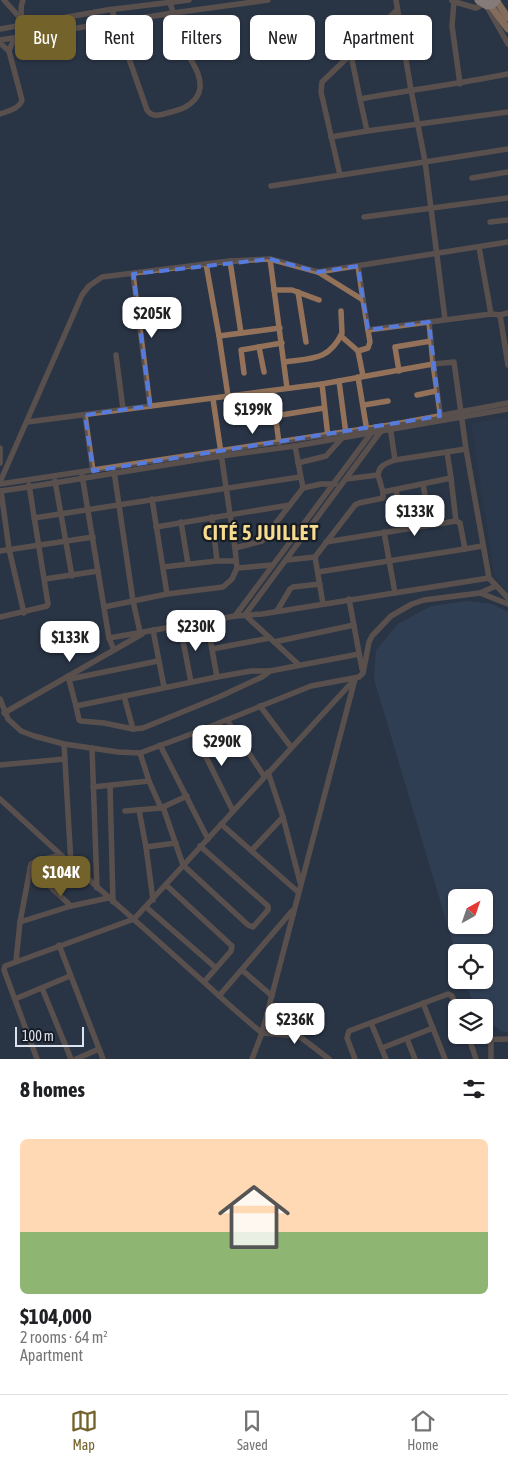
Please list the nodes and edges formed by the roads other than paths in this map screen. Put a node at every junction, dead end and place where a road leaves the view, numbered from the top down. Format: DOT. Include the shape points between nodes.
graph roads {
  1 [pos="4,0"];
  2 [pos="23,0"];
  3 [pos="189,0"];
  4 [pos="268,0"];
  5 [pos="396,0"];
  6 [pos="452,1"];
  7 [pos="170,3"];
  8 [pos="489,3"];
  9 [pos="112,10"];
  10 [pos="397,10"];
  11 [pos="173,13"];
  12 [pos="507,14"];
  13 [pos="17,15"];
  14 [pos="22,15"];
  15 [pos="75,15"];
  16 [pos="113,15"];
  17 [pos="392,15"];
  18 [pos="153,16"];
  19 [pos="15,24"];
  20 [pos="0,29"];
  21 [pos="508,29"];
  22 [pos="14,38"];
  23 [pos="0,42"];
  24 [pos="508,44"];
  25 [pos="9,51"];
  26 [pos="129,60"];
  27 [pos="345,60"];
  28 [pos="352,60"];
  29 [pos="508,74"];
  30 [pos="460,84"];
  31 [pos="410,90"];
  32 [pos="360,99"];
  33 [pos="508,112"];
  34 [pos="0,114"];
  35 [pos="418,125"];
  36 [pos="367,131"];
  37 [pos="331,137"];
  38 [pos="508,149"];
  39 [pos="425,161"];
  40 [pos="508,172"];
  41 [pos="340,175"];
  42 [pos="472,178"];
  43 [pos="271,186"];
  44 [pos="508,198"];
  45 [pos="432,208"];
  46 [pos="364,217"];
  47 [pos="508,220"];
  48 [pos="490,222"];
  49 [pos="508,242"];
  50 [pos="479,247"];
  51 [pos="437,254"];
  52 [pos="270,258"];
  53 [pos="230,261"];
  54 [pos="206,264"];
  55 [pos="358,266"];
  56 [pos="318,272"];
  57 [pos="133,274"];
  58 [pos="274,290"];
  59 [pos="298,292"];
  60 [pos="319,300"];
  61 [pos="363,300"];
  62 [pos="341,311"];
  63 [pos="508,313"];
  64 [pos="491,314"];
  65 [pos="500,315"];
  66 [pos="445,320"];
  67 [pos="429,322"];
  68 [pos="280,328"];
  69 [pos="368,330"];
  70 [pos="241,333"];
  71 [pos="219,336"];
  72 [pos="341,336"];
  73 [pos="431,341"];
  74 [pos="306,342"];
  75 [pos="282,343"];
  76 [pos="259,347"];
  77 [pos="358,351"];
  78 [pos="116,355"];
  79 [pos="284,362"];
  80 [pos="433,364"];
  81 [pos="508,365"];
  82 [pos="399,371"];
  83 [pos="264,372"];
  84 [pos="244,373"];
  85 [pos="360,377"];
  86 [pos="339,382"];
  87 [pos="322,384"];
  88 [pos="287,388"];
  89 [pos="272,391"];
  90 [pos="436,391"];
  91 [pos="417,395"];
  92 [pos="228,396"];
  93 [pos="213,399"];
  94 [pos="388,402"];
  95 [pos="508,403"];
  96 [pos="364,405"];
  97 [pos="150,406"];
  98 [pos="324,408"];
  99 [pos="123,409"];
  100 [pos="508,409"];
  101 [pos="85,415"];
  102 [pos="461,415"];
  103 [pos="275,416"];
  104 [pos="441,419"];
  105 [pos="27,422"];
  106 [pos="390,427"];
  107 [pos="369,431"];
  108 [pos="381,431"];
  109 [pos="345,435"];
  110 [pos="328,436"];
  111 [pos="279,441"];
  112 [pos="295,446"];
  113 [pos="0,448"];
  114 [pos="280,448"];
  115 [pos="466,449"];
  116 [pos="448,452"];
  117 [pos="220,453"];
  118 [pos="395,460"];
  119 [pos="0,463"];
  120 [pos="298,463"];
  121 [pos="114,470"];
  122 [pos="93,471"];
  123 [pos="378,475"];
  124 [pos="82,476"];
  125 [pos="300,477"];
  126 [pos="451,478"];
  127 [pos="28,480"];
  128 [pos="55,480"];
  129 [pos="340,482"];
  130 [pos="0,483"];
  131 [pos="423,484"];
  132 [pos="29,487"];
  133 [pos="226,488"];
  134 [pos="303,488"];
  135 [pos="396,490"];
  136 [pos="383,492"];
  137 [pos="152,498"];
  138 [pos="119,504"];
  139 [pos="290,505"];
  140 [pos="88,509"];
  141 [pos="60,514"];
  142 [pos="230,514"];
  143 [pos="212,517"];
  144 [pos="34,518"];
  145 [pos="456,521"];
  146 [pos="181,522"];
  147 [pos="430,524"];
  148 [pos="156,527"];
  149 [pos="403,528"];
  150 [pos="384,532"];
  151 [pos="93,537"];
  152 [pos="65,541"];
  153 [pos="326,542"];
  154 [pos="38,544"];
  155 [pos="482,546"];
  156 [pos="235,548"];
  157 [pos="9,549"];
  158 [pos="465,549"];
  159 [pos="0,551"];
  160 [pos="315,557"];
  161 [pos="287,560"];
  162 [pos="217,561"];
  163 [pos="236,561"];
  164 [pos="389,561"];
  165 [pos="275,563"];
  166 [pos="188,564"];
  167 [pos="282,566"];
  168 [pos="163,567"];
  169 [pos="237,568"];
  170 [pos="98,572"];
  171 [pos="318,572"];
  172 [pos="72,576"];
  173 [pos="490,578"];
  174 [pos="45,579"];
  175 [pos="320,584"];
  176 [pos="496,586"];
  177 [pos="395,593"];
  178 [pos="480,593"];
  179 [pos="167,594"];
  180 [pos="508,598"];
  181 [pos="349,599"];
  182 [pos="133,601"];
  183 [pos="323,604"];
  184 [pos="508,604"];
  185 [pos="104,607"];
  186 [pos="277,611"];
  187 [pos="24,612"];
  188 [pos="245,615"];
  189 [pos="235,616"];
  190 [pos="0,617"];
  191 [pos="207,622"];
  192 [pos="354,625"];
  193 [pos="180,626"];
  194 [pos="152,630"];
  195 [pos="143,632"];
  196 [pos="109,638"];
  197 [pos="272,640"];
  198 [pos="212,649"];
  199 [pos="114,650"];
  200 [pos="359,654"];
  201 [pos="158,661"];
  202 [pos="298,664"];
  203 [pos="270,671"];
  204 [pos="363,673"];
  205 [pos="217,677"];
  206 [pos="69,678"];
  207 [pos="355,679"];
  208 [pos="191,682"];
  209 [pos="164,687"];
  210 [pos="124,696"];
  211 [pos="0,699"];
  212 [pos="76,706"];
  213 [pos="260,706"];
  214 [pos="4,713"];
  215 [pos="227,720"];
  216 [pos="133,730"];
  217 [pos="194,733"];
  218 [pos="64,744"];
  219 [pos="160,745"];
  220 [pos="291,747"];
  221 [pos="92,748"];
  222 [pos="140,752"];
  223 [pos="65,759"];
  224 [pos="0,765"];
  225 [pos="266,774"];
  226 [pos="149,781"];
  227 [pos="110,786"];
  228 [pos="94,787"];
  229 [pos="186,796"];
  230 [pos="0,799"];
  231 [pos="162,807"];
  232 [pos="140,810"];
  233 [pos="233,810"];
  234 [pos="125,811"];
  235 [pos="283,817"];
  236 [pos="221,824"];
  237 [pos="208,839"];
  238 [pos="176,842"];
  239 [pos="200,846"];
  240 [pos="146,847"];
  241 [pos="252,850"];
  242 [pos="61,855"];
  243 [pos="71,864"];
  244 [pos="183,865"];
  245 [pos="30,868"];
  246 [pos="300,884"];
  247 [pos="166,885"];
  248 [pos="97,888"];
  249 [pos="298,892"];
  250 [pos="110,900"];
  251 [pos="153,900"];
  252 [pos="71,906"];
  253 [pos="146,907"];
  254 [pos="294,909"];
  255 [pos="134,919"];
  256 [pos="20,922"];
  257 [pos="59,946"];
  258 [pos="16,962"];
  259 [pos="216,968"];
  260 [pos="242,970"];
  261 [pos="70,976"];
  262 [pos="204,982"];
  263 [pos="42,988"];
  264 [pos="219,996"];
  265 [pos="272,996"];
  266 [pos="15,999"];
  267 [pos="453,999"];
  268 [pos="423,1003"];
  269 [pos="371,1023"];
  270 [pos="433,1028"];
  271 [pos="262,1033"];
  272 [pos="407,1039"];
  273 [pos="493,1039"];
  274 [pos="508,1039"];
  275 [pos="471,1044"];
  276 [pos="492,1044"];
  277 [pos="382,1048"];
  278 [pos="99,1049"];
  279 [pos="37,1059"];
  280 [pos="71,1059"];
  281 [pos="76,1059"];
  282 [pos="102,1059"];
  283 [pos="252,1059"];
  284 [pos="329,1059"];
  285 [pos="355,1059"];
  286 [pos="386,1059"];
  287 [pos="414,1059"];
  288 [pos="445,1059"];
  289 [pos="476,1059"];
  290 [pos="491,1059"];
  1 -- 13 [label="street"];
  2 -- 14 [label="street"];
  3 -- 7 [label="street"];
  4 -- 11 [label="street"];
  5 -- 10 [label="street"];
  6 -- 8 [label="street" via="476,8"];
  6 -- 30 [label="street"];
  7 -- 9 [label="street"];
  7 -- 11 [label="street"];
  8 -- 12 [label="main road"];
  8 -- 21 [label="main road"];
  8 -- 24 [label="street"];
  9 -- 15 [label="street"];
  9 -- 16 [label="street"];
  10 -- 17 [label="street"];
  10 -- 31 [label="street"];
  11 -- 18 [label="street"];
  11 -- 26 [label="street" via="184,48 198,74 196,101 175,111 150,114"];
  19 -- 20 [label="street"];
  22 -- 23 [label="street"];
  22 -- 25 [label="street"];
  23 -- 25 [label="street"];
  25 -- 34 [label="street" via="22,100 20,105"];
  27 -- 37 [label="street" via="324,78 320,86"];
  28 -- 32 [label="street"];
  29 -- 30 [label="street"];
  30 -- 31 [label="street"];
  31 -- 32 [label="street"];
  31 -- 35 [label="street"];
  32 -- 36 [label="street"];
  33 -- 35 [label="street"];
  35 -- 36 [label="street"];
  35 -- 39 [label="street"];
  36 -- 37 [label="street"];
  37 -- 41 [label="street"];
  38 -- 39 [label="street"];
  39 -- 41 [label="street"];
  39 -- 45 [label="street"];
  40 -- 42 [label="street"];
  41 -- 43 [label="street"];
  44 -- 45 [label="street"];
  45 -- 46 [label="street"];
  45 -- 51 [label="street"];
  47 -- 48 [label="street"];
  49 -- 50 [label="street"];
  50 -- 51 [label="street"];
  50 -- 64 [label="street"];
  51 -- 55 [label="street"];
  51 -- 66 [label="street"];
  52 -- 53 [label="street"];
  52 -- 56 [label="street"];
  52 -- 58 [label="street"];
  53 -- 54 [label="street"];
  53 -- 70 [label="street"];
  54 -- 57 [label="street"];
  54 -- 71 [label="street"];
  55 -- 56 [label="street"];
  55 -- 61 [label="street"];
  56 -- 61 [label="street"];
  57 -- 97 [label="street"];
  57 -- 105 [label="street" via="102,277 82,295"];
  58 -- 59 [label="street"];
  58 -- 68 [label="street"];
  59 -- 60 [label="street"];
  59 -- 74 [label="street"];
  61 -- 69 [label="street"];
  62 -- 72 [label="street"];
  63 -- 65 [label="street"];
  64 -- 65 [label="street"];
  64 -- 66 [label="street"];
  65 -- 81 [label="street"];
  66 -- 67 [label="street"];
  67 -- 69 [label="street"];
  67 -- 73 [label="street"];
  68 -- 70 [label="street"];
  68 -- 75 [label="street"];
  69 -- 77 [label="street" via="370,347"];
  70 -- 71 [label="street"];
  71 -- 92 [label="street"];
  72 -- 77 [label="street"];
  72 -- 79 [label="street" via="321,357"];
  73 -- 80 [label="street"];
  73 -- 82 [label="street" via="395,347"];
  75 -- 76 [label="street"];
  75 -- 79 [label="street"];
  76 -- 83 [label="street"];
  76 -- 84 [label="street" via="241,350"];
  77 -- 85 [label="street"];
  78 -- 99 [label="street"];
  79 -- 88 [label="street"];
  80 -- 82 [label="street"];
  80 -- 90 [label="street"];
  80 -- 102 [label="street" via="452,361 455,364"];
  82 -- 85 [label="street"];
  85 -- 86 [label="street"];
  85 -- 96 [label="street"];
  86 -- 87 [label="street"];
  86 -- 109 [label="street"];
  87 -- 88 [label="street"];
  87 -- 98 [label="street"];
  88 -- 89 [label="street"];
  89 -- 92 [label="street"];
  89 -- 103 [label="street"];
  90 -- 91 [label="street"];
  90 -- 104 [label="street"];
  92 -- 93 [label="street"];
  93 -- 97 [label="street"];
  93 -- 117 [label="street"];
  94 -- 96 [label="street"];
  95 -- 102 [label="street"];
  96 -- 107 [label="street"];
  97 -- 99 [label="street"];
  98 -- 103 [label="street"];
  98 -- 110 [label="street"];
  99 -- 101 [label="street"];
  100 -- 102 [label="street"];
  101 -- 105 [label="street"];
  101 -- 122 [label="street"];
  102 -- 104 [label="street"];
  102 -- 115 [label="street"];
  103 -- 111 [label="street"];
  104 -- 106 [label="street"];
  105 -- 130 [label="street"];
  106 -- 107 [label="street"];
  106 -- 108 [label="street"];
  106 -- 118 [label="street"];
  107 -- 108 [label="street"];
  107 -- 109 [label="street"];
  107 -- 129 [label="street"];
  108 -- 129 [label="street"];
  109 -- 110 [label="street"];
  109 -- 120 [label="street" via="326,456"];
  110 -- 111 [label="street"];
  110 -- 112 [label="street"];
  111 -- 114 [label="street"];
  111 -- 117 [label="street"];
  112 -- 114 [label="street"];
  112 -- 120 [label="street"];
  113 -- 119 [label="street"];
  114 -- 117 [label="street"];
  115 -- 116 [label="street"];
  115 -- 155 [label="street"];
  116 -- 118 [label="street"];
  116 -- 126 [label="street"];
  117 -- 121 [label="street"];
  117 -- 133 [label="street"];
  118 -- 123 [label="street" via="385,463"];
  120 -- 125 [label="street"];
  121 -- 122 [label="street"];
  121 -- 124 [label="street"];
  121 -- 138 [label="street"];
  122 -- 124 [label="street"];
  123 -- 129 [label="street"];
  123 -- 136 [label="street"];
  124 -- 128 [label="street"];
  124 -- 140 [label="street"];
  125 -- 133 [label="street"];
  125 -- 134 [label="street"];
  126 -- 131 [label="street"];
  126 -- 145 [label="street"];
  127 -- 128 [label="street"];
  127 -- 130 [label="street"];
  127 -- 132 [label="street"];
  128 -- 132 [label="street"];
  128 -- 141 [label="street"];
  129 -- 134 [label="street"];
  129 -- 161 [label="street"];
  129 -- 165 [label="street"];
  130 -- 132 [label="street"];
  130 -- 157 [label="street"];
  131 -- 135 [label="street"];
  131 -- 147 [label="street"];
  132 -- 144 [label="street"];
  133 -- 137 [label="street"];
  133 -- 142 [label="street"];
  134 -- 139 [label="street"];
  135 -- 136 [label="street"];
  135 -- 149 [label="street"];
  136 -- 153 [label="street" via="381,499 355,505"];
  137 -- 138 [label="street"];
  137 -- 148 [label="street"];
  138 -- 140 [label="street"];
  138 -- 182 [label="street"];
  139 -- 142 [label="street"];
  139 -- 156 [label="street" via="262,541"];
  140 -- 141 [label="street"];
  140 -- 151 [label="street"];
  141 -- 144 [label="street"];
  141 -- 152 [label="street"];
  142 -- 143 [label="street"];
  142 -- 156 [label="street"];
  143 -- 146 [label="street"];
  143 -- 162 [label="street"];
  144 -- 154 [label="street"];
  145 -- 147 [label="street"];
  145 -- 158 [label="street" via="460,523"];
  146 -- 148 [label="street"];
  146 -- 166 [label="street"];
  147 -- 149 [label="street"];
  148 -- 168 [label="street"];
  149 -- 150 [label="street"];
  150 -- 153 [label="street"];
  150 -- 164 [label="street"];
  151 -- 152 [label="street"];
  151 -- 170 [label="street"];
  152 -- 154 [label="street"];
  152 -- 172 [label="street"];
  153 -- 160 [label="street"];
  154 -- 157 [label="street"];
  154 -- 174 [label="street"];
  155 -- 158 [label="street"];
  155 -- 173 [label="street"];
  156 -- 163 [label="street"];
  157 -- 159 [label="street"];
  157 -- 187 [label="street"];
  158 -- 164 [label="street"];
  160 -- 161 [label="street"];
  160 -- 171 [label="street"];
  161 -- 167 [label="street"];
  162 -- 163 [label="street"];
  162 -- 166 [label="street"];
  163 -- 169 [label="street"];
  164 -- 171 [label="street"];
  164 -- 177 [label="street"];
  165 -- 167 [label="street"];
  165 -- 169 [label="street"];
  165 -- 189 [label="street"];
  166 -- 168 [label="street"];
  167 -- 188 [label="street"];
  168 -- 179 [label="street"];
  169 -- 179 [label="street" via="223,587"];
  170 -- 172 [label="street"];
  170 -- 185 [label="street"];
  171 -- 175 [label="street"];
  172 -- 174 [label="street"];
  173 -- 176 [label="street"];
  173 -- 177 [label="street"];
  174 -- 187 [label="street" via="48,606"];
  175 -- 183 [label="street"];
  175 -- 186 [label="street" via="293,587"];
  176 -- 178 [label="street"];
  176 -- 180 [label="street"];
  177 -- 181 [label="street"];
  178 -- 184 [label="street"];
  178 -- 204 [label="street" via="424,600 391,616 369,642"];
  179 -- 182 [label="street"];
  181 -- 183 [label="street"];
  181 -- 192 [label="street"];
  182 -- 185 [label="street"];
  182 -- 195 [label="street"];
  183 -- 186 [label="street"];
  185 -- 196 [label="street"];
  186 -- 188 [label="street"];
  187 -- 190 [label="street"];
  188 -- 189 [label="street"];
  188 -- 197 [label="street"];
  189 -- 191 [label="street"];
  191 -- 193 [label="street"];
  191 -- 198 [label="street"];
  192 -- 197 [label="street"];
  192 -- 200 [label="street"];
  193 -- 194 [label="street"];
  193 -- 208 [label="street"];
  194 -- 195 [label="street"];
  194 -- 201 [label="street"];
  195 -- 196 [label="street"];
  195 -- 199 [label="street"];
  196 -- 199 [label="street"];
  197 -- 198 [label="street"];
  197 -- 202 [label="street"];
  198 -- 205 [label="street"];
  199 -- 206 [label="street"];
  200 -- 202 [label="street"];
  200 -- 204 [label="street"];
  201 -- 206 [label="street"];
  201 -- 209 [label="street"];
  202 -- 203 [label="street"];
  203 -- 205 [label="street"];
  203 -- 216 [label="street" via="262,678 219,697"];
  204 -- 207 [label="street"];
  205 -- 208 [label="street"];
  206 -- 212 [label="street"];
  206 -- 214 [label="street"];
  207 -- 213 [label="street" via="311,686"];
  207 -- 220 [label="street"];
  207 -- 246 [label="street"];
  208 -- 209 [label="street"];
  209 -- 210 [label="street"];
  210 -- 212 [label="street"];
  210 -- 216 [label="street"];
  211 -- 214 [label="street"];
  212 -- 216 [label="street" via="81,721"];
  213 -- 215 [label="street"];
  213 -- 220 [label="street"];
  214 -- 218 [label="street" via="21,731"];
  215 -- 217 [label="street"];
  215 -- 225 [label="street"];
  217 -- 219 [label="street"];
  217 -- 233 [label="street"];
  218 -- 221 [label="street"];
  218 -- 223 [label="street"];
  219 -- 222 [label="street"];
  219 -- 229 [label="street"];
  220 -- 225 [label="street"];
  221 -- 222 [label="street"];
  221 -- 228 [label="street"];
  222 -- 226 [label="street"];
  223 -- 224 [label="street"];
  223 -- 243 [label="street"];
  225 -- 233 [label="street"];
  225 -- 235 [label="street"];
  226 -- 227 [label="street"];
  226 -- 231 [label="street"];
  227 -- 228 [label="street"];
  227 -- 250 [label="street"];
  228 -- 248 [label="street"];
  229 -- 231 [label="street"];
  229 -- 237 [label="street"];
  230 -- 242 [label="street"];
  231 -- 232 [label="street"];
  231 -- 238 [label="street"];
  232 -- 234 [label="street"];
  232 -- 240 [label="street"];
  233 -- 236 [label="street"];
  235 -- 241 [label="street"];
  235 -- 246 [label="street"];
  236 -- 237 [label="street"];
  236 -- 241 [label="street"];
  237 -- 239 [label="street"];
  238 -- 240 [label="street"];
  238 -- 244 [label="street"];
  239 -- 244 [label="street"];
  239 -- 244 [label="street" via="268,906 261,918 250,927"];
  240 -- 251 [label="street"];
  241 -- 249 [label="street"];
  242 -- 243 [label="street"];
  242 -- 245 [label="street" via="33,862"];
  243 -- 248 [label="street"];
  244 -- 247 [label="street"];
  245 -- 252 [label="street"];
  245 -- 256 [label="street"];
  246 -- 249 [label="street"];
  247 -- 251 [label="street"];
  247 -- 259 [label="street" via="232,946"];
  248 -- 250 [label="street"];
  249 -- 254 [label="street"];
  250 -- 252 [label="street"];
  250 -- 255 [label="street"];
  251 -- 253 [label="street"];
  252 -- 256 [label="street"];
  253 -- 255 [label="street"];
  253 -- 259 [label="street"];
  254 -- 260 [label="street"];
  254 -- 265 [label="street"];
  255 -- 257 [label="street"];
  255 -- 262 [label="street"];
  256 -- 258 [label="street"];
  257 -- 258 [label="street"];
  257 -- 261 [label="street"];
  258 -- 266 [label="street" via="5,966 4,970"];
  259 -- 262 [label="street"];
  260 -- 264 [label="street"];
  260 -- 265 [label="street"];
  261 -- 263 [label="street"];
  261 -- 278 [label="street"];
  262 -- 264 [label="street"];
  263 -- 266 [label="street"];
  263 -- 280 [label="street"];
  264 -- 271 [label="street"];
  265 -- 271 [label="street"];
  266 -- 279 [label="street"];
  267 -- 268 [label="street" via="448,994"];
  268 -- 269 [label="street"];
  268 -- 270 [label="street"];
  269 -- 277 [label="street"];
  269 -- 285 [label="street" via="347,1033"];
  270 -- 272 [label="street"];
  270 -- 288 [label="street"];
  271 -- 283 [label="street"];
  271 -- 284 [label="street" via="299,1036"];
  272 -- 277 [label="street"];
  272 -- 287 [label="street"];
  273 -- 274 [label="street"];
  275 -- 289 [label="street"];
  276 -- 290 [label="street"];
  277 -- 286 [label="street"];
  278 -- 281 [label="street"];
  278 -- 282 [label="street"];
}
